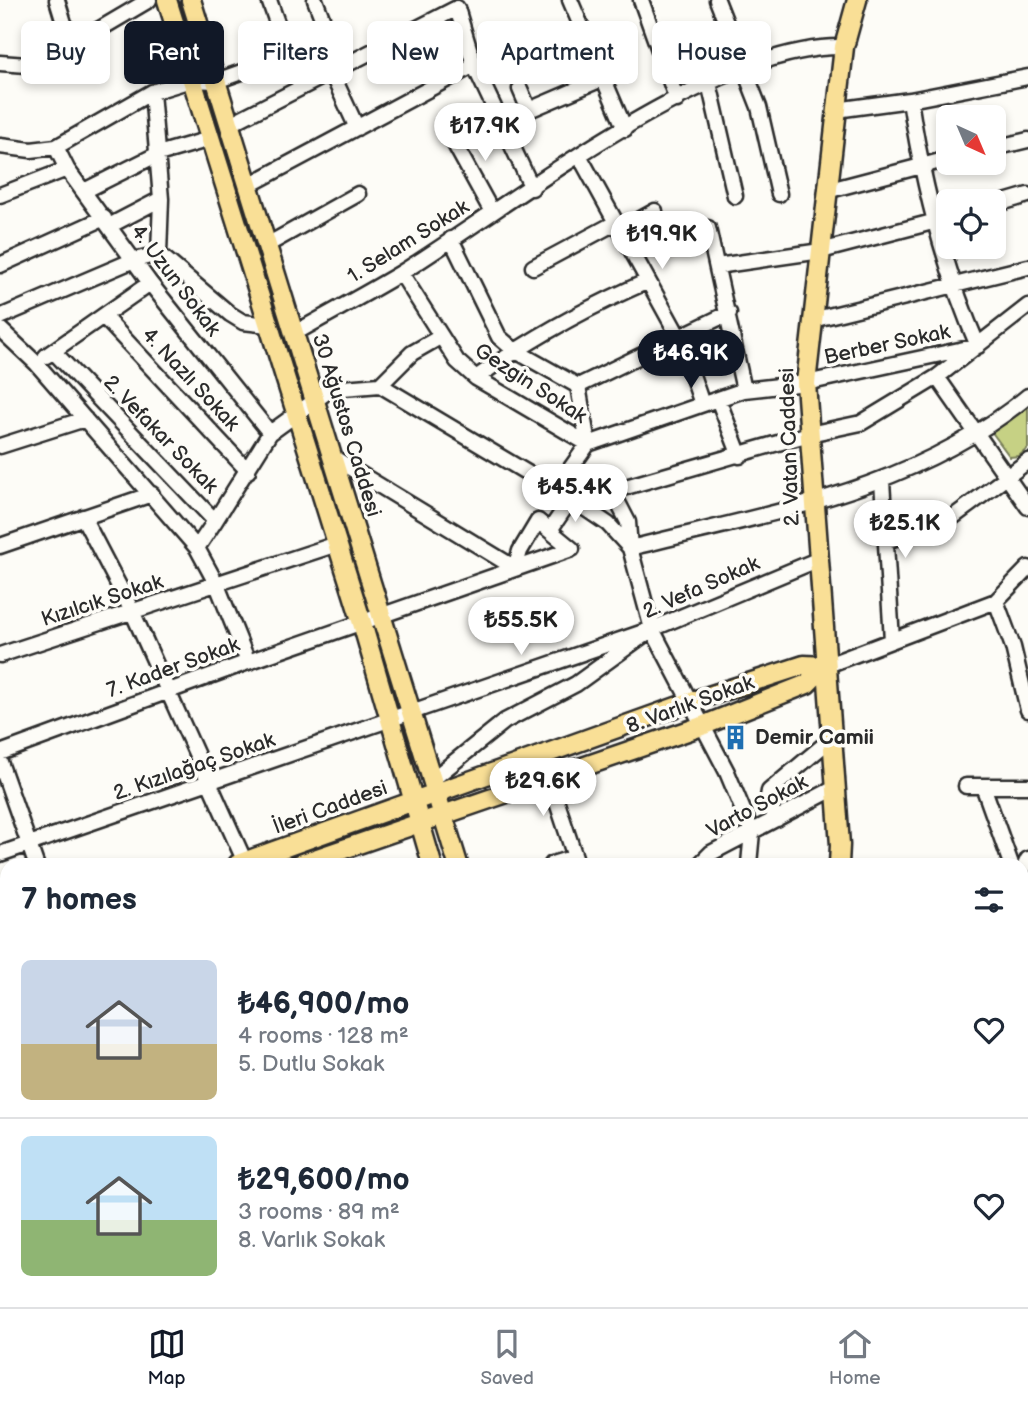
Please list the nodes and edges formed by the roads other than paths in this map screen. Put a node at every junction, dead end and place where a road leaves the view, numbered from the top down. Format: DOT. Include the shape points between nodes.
graph roads {
  1 [pos="57,0"];
  2 [pos="149,0"];
  3 [pos="166,0"];
  4 [pos="191,0"];
  5 [pos="269,0"];
  6 [pos="315,0"];
  7 [pos="570,0"];
  8 [pos="641,0"];
  9 [pos="718,0"];
  10 [pos="849,0"];
  11 [pos="857,0"];
  12 [pos="63,21"];
  13 [pos="173,21"];
  14 [pos="197,21"];
  15 [pos="276,21"];
  16 [pos="323,21"];
  17 [pos="579,21"];
  18 [pos="726,21"];
  19 [pos="110,23"];
  20 [pos="848,29"];
  21 [pos="844,47"];
  22 [pos="771,60"];
  23 [pos="0,63"];
  24 [pos="353,63"];
  25 [pos="21,65"];
  26 [pos="474,65"];
  27 [pos="1028,78"];
  28 [pos="179,84"];
  29 [pos="192,84"];
  30 [pos="217,84"];
  31 [pos="312,84"];
  32 [pos="341,84"];
  33 [pos="590,84"];
  34 [pos="606,84"];
  35 [pos="707,84"];
  36 [pos="709,84"];
  37 [pos="750,84"];
  38 [pos="520,89"];
  39 [pos="152,93"];
  40 [pos="677,100"];
  41 [pos="910,100"];
  42 [pos="836,110"];
  43 [pos="230,124"];
  44 [pos="357,128"];
  45 [pos="625,129"];
  46 [pos="447,130"];
  47 [pos="210,138"];
  48 [pos="1028,140"];
  49 [pos="1006,145"];
  50 [pos="0,146"];
  51 [pos="56,147"];
  52 [pos="158,154"];
  53 [pos="580,157"];
  54 [pos="936,162"];
  55 [pos="922,166"];
  56 [pos="67,169"];
  57 [pos="249,185"];
  58 [pos="532,188"];
  59 [pos="830,190"];
  60 [pos="84,191"];
  61 [pos="358,194"];
  62 [pos="779,194"];
  63 [pos="0,195"];
  64 [pos="1028,195"];
  65 [pos="735,197"];
  66 [pos="161,199"];
  67 [pos="1006,201"];
  68 [pos="936,206"];
  69 [pos="655,211"];
  70 [pos="492,212"];
  71 [pos="936,221"];
  72 [pos="106,222"];
  73 [pos="619,226"];
  74 [pos="708,228"];
  75 [pos="451,239"];
  76 [pos="267,246"];
  77 [pos="821,251"];
  78 [pos="159,254"];
  79 [pos="948,259"];
  80 [pos="134,260"];
  81 [pos="0,265"];
  82 [pos="717,265"];
  83 [pos="533,267"];
  84 [pos="1028,267"];
  85 [pos="401,273"];
  86 [pos="648,281"];
  87 [pos="150,283"];
  88 [pos="952,286"];
  89 [pos="1028,306"];
  90 [pos="729,313"];
  91 [pos="103,316"];
  92 [pos="0,317"];
  93 [pos="812,320"];
  94 [pos="268,325"];
  95 [pos="0,329"];
  96 [pos="295,333"];
  97 [pos="440,337"];
  98 [pos="679,337"];
  99 [pos="7,344"];
  100 [pos="978,346"];
  101 [pos="514,350"];
  102 [pos="53,352"];
  103 [pos="36,363"];
  104 [pos="937,377"];
  105 [pos="477,378"];
  106 [pos="806,383"];
  107 [pos="380,385"];
  108 [pos="579,386"];
  109 [pos="744,390"];
  110 [pos="1028,396"];
  111 [pos="315,399"];
  112 [pos="718,399"];
  113 [pos="702,404"];
  114 [pos="296,413"];
  115 [pos="86,419"];
  116 [pos="270,433"];
  117 [pos="976,433"];
  118 [pos="809,434"];
  119 [pos="588,444"];
  120 [pos="0,446"];
  121 [pos="740,456"];
  122 [pos="334,458"];
  123 [pos="1028,461"];
  124 [pos="248,471"];
  125 [pos="1007,477"];
  126 [pos="882,481"];
  127 [pos="555,490"];
  128 [pos="152,494"];
  129 [pos="570,499"];
  130 [pos="813,502"];
  131 [pos="1028,506"];
  132 [pos="83,517"];
  133 [pos="215,521"];
  134 [pos="550,530"];
  135 [pos="887,541"];
  136 [pos="337,544"];
  137 [pos="0,546"];
  138 [pos="197,548"];
  139 [pos="630,548"];
  140 [pos="817,560"];
  141 [pos="515,568"];
  142 [pos="1028,568"];
  143 [pos="216,585"];
  144 [pos="996,601"];
  145 [pos="132,611"];
  146 [pos="383,617"];
  147 [pos="362,623"];
  148 [pos="652,629"];
  149 [pos="892,640"];
  150 [pos="0,654"];
  151 [pos="248,662"];
  152 [pos="825,666"];
  153 [pos="166,691"];
  154 [pos="690,702"];
  155 [pos="1028,710"];
  156 [pos="401,717"];
  157 [pos="702,726"];
  158 [pos="831,739"];
  159 [pos="0,753"];
  160 [pos="0,762"];
  161 [pos="549,779"];
  162 [pos="207,783"];
  163 [pos="435,786"];
  164 [pos="966,786"];
  165 [pos="983,786"];
  166 [pos="1028,786"];
  167 [pos="835,788"];
  168 [pos="412,802"];
  169 [pos="444,815"];
  170 [pos="777,818"];
  171 [pos="419,825"];
  172 [pos="752,832"];
  173 [pos="29,844"];
  174 [pos="0,854"];
  175 [pos="34,858"];
  176 [pos="240,858"];
  177 [pos="256,858"];
  178 [pos="318,858"];
  179 [pos="430,858"];
  180 [pos="456,858"];
  181 [pos="572,858"];
  182 [pos="706,858"];
  183 [pos="750,858"];
  184 [pos="839,858"];
  185 [pos="1009,858"];
  1 -- 12 [label="street"];
  2 -- 19 [label="street"];
  3 -- 13 [label="main road, 30 Ağustos Caddesi"];
  4 -- 14 [label="main road, 30 Ağustos Caddesi"];
  5 -- 15 [label="street"];
  6 -- 16 [label="street"];
  7 -- 17 [label="street"];
  8 -- 40 [label="street"];
  9 -- 18 [label="street"];
  10 -- 20 [label="main road, 2. Vatan Caddesi"];
  11 -- 20 [label="main road, 2. Vatan Caddesi"];
  20 -- 21 [label="main road, 2. Vatan Caddesi"];
  21 -- 22 [label="street, 1. Selam Sokak" via="815,47"];
  21 -- 42 [label="main road, 2. Vatan Caddesi"];
  23 -- 25 [label="street"];
  24 -- 26 [label="street" via="457,8"];
  26 -- 44 [label="street"];
  26 -- 58 [label="street"];
  27 -- 41 [label="street"];
  28 -- 39 [label="street"];
  29 -- 47 [label="main road, 30 Ağustos Caddesi"];
  30 -- 43 [label="main road, 30 Ağustos Caddesi"];
  31 -- 43 [label="street"];
  32 -- 44 [label="street"];
  33 -- 38 [label="street" via="529,110"];
  34 -- 45 [label="street"];
  35 -- 40 [label="street, 1. Selam Sokak"];
  36 -- 65 [label="street"];
  37 -- 62 [label="street"];
  39 -- 51 [label="street"];
  39 -- 52 [label="street"];
  40 -- 45 [label="street, 1. Selam Sokak"];
  41 -- 42 [label="street"];
  41 -- 55 [label="street"];
  42 -- 59 [label="main road, 2. Vatan Caddesi"];
  43 -- 57 [label="main road, 30 Ağustos Caddesi"];
  44 -- 57 [label="street"];
  45 -- 53 [label="street, 1. Selam Sokak"];
  46 -- 70 [label="street"];
  47 -- 52 [label="street"];
  47 -- 94 [label="main road, 30 Ağustos Caddesi"];
  48 -- 49 [label="street"];
  50 -- 51 [label="street"];
  51 -- 56 [label="street, 4. Uzun Sokak"];
  52 -- 60 [label="street"];
  52 -- 66 [label="street"];
  53 -- 58 [label="street, 1. Selam Sokak"];
  53 -- 73 [label="street"];
  54 -- 55 [label="street"];
  55 -- 59 [label="street"];
  55 -- 68 [label="street"];
  56 -- 60 [label="street, 4. Uzun Sokak"];
  56 -- 63 [label="street"];
  57 -- 76 [label="main road, 30 Ağustos Caddesi"];
  58 -- 70 [label="street, 1. Selam Sokak"];
  59 -- 77 [label="main road, 2. Vatan Caddesi"];
  60 -- 72 [label="street, 4. Uzun Sokak"];
  61 -- 76 [label="street"];
  64 -- 67 [label="street"];
  66 -- 72 [label="street"];
  66 -- 78 [label="street"];
  69 -- 73 [label="street"];
  70 -- 75 [label="street, 1. Selam Sokak"];
  71 -- 77 [label="street"];
  72 -- 80 [label="street, 4. Uzun Sokak"];
  72 -- 81 [label="street"];
  73 -- 83 [label="street"];
  73 -- 86 [label="street"];
  74 -- 82 [label="street"];
  75 -- 85 [label="street, 1. Selam Sokak"];
  75 -- 101 [label="street" via="499,337"];
  76 -- 96 [label="main road, 30 Ağustos Caddesi"];
  77 -- 82 [label="street"];
  77 -- 93 [label="main road, 2. Vatan Caddesi"];
  78 -- 80 [label="street"];
  78 -- 94 [label="street" via="230,314 243,322"];
  79 -- 88 [label="street"];
  80 -- 87 [label="street, 4. Uzun Sokak"];
  80 -- 92 [label="street"];
  82 -- 90 [label="street"];
  84 -- 88 [label="street"];
  85 -- 96 [label="street, 1. Selam Sokak"];
  85 -- 97 [label="street, Gezgin Sokak"];
  86 -- 98 [label="street"];
  86 -- 101 [label="street" via="579,312"];
  87 -- 91 [label="street"];
  87 -- 116 [label="street, 4. Uzun Sokak"];
  88 -- 93 [label="street"];
  88 -- 100 [label="street"];
  89 -- 100 [label="street"];
  90 -- 98 [label="street"];
  90 -- 109 [label="street"];
  91 -- 102 [label="street"];
  91 -- 124 [label="street, 4. Nazlı Sokak"];
  93 -- 106 [label="main road, 2. Vatan Caddesi"];
  94 -- 114 [label="main road, 30 Ağustos Caddesi"];
  95 -- 99 [label="street"];
  96 -- 111 [label="main road, 30 Ağustos Caddesi"];
  97 -- 105 [label="street, Gezgin Sokak"];
  97 -- 107 [label="street" via="412,353"];
  98 -- 108 [label="street"];
  98 -- 113 [label="street"];
  99 -- 103 [label="street"];
  100 -- 104 [label="street"];
  100 -- 106 [label="street, Berber Sokak"];
  101 -- 105 [label="street"];
  101 -- 108 [label="street"];
  102 -- 103 [label="street"];
  102 -- 133 [label="street, 2. Vefakar Sokak"];
  103 -- 115 [label="street"];
  104 -- 117 [label="street"];
  104 -- 118 [label="street" via="861,423"];
  105 -- 119 [label="street, Gezgin Sokak"];
  106 -- 109 [label="street, Berber Sokak"];
  106 -- 118 [label="main road, 2. Vatan Caddesi"];
  107 -- 111 [label="street" via="331,389"];
  107 -- 127 [label="street"];
  108 -- 119 [label="street"];
  109 -- 112 [label="street, Berber Sokak"];
  110 -- 117 [label="street"];
  111 -- 114 [label="street"];
  111 -- 122 [label="main road, 30 Ağustos Caddesi"];
  112 -- 113 [label="street, Berber Sokak"];
  112 -- 121 [label="street"];
  113 -- 119 [label="street, Berber Sokak"];
  114 -- 116 [label="street"];
  114 -- 136 [label="main road, 30 Ağustos Caddesi"];
  115 -- 120 [label="street"];
  115 -- 128 [label="street"];
  116 -- 124 [label="street"];
  117 -- 125 [label="street"];
  117 -- 126 [label="street"];
  118 -- 121 [label="street"];
  118 -- 130 [label="main road, 2. Vatan Caddesi"];
  119 -- 127 [label="street, Gezgin Sokak"];
  121 -- 139 [label="street" via="612,491 628,522"];
  122 -- 141 [label="street"];
  122 -- 146 [label="main road, 30 Ağustos Caddesi"];
  123 -- 125 [label="street"];
  124 -- 133 [label="street"];
  125 -- 131 [label="street"];
  125 -- 135 [label="street" via="953,517"];
  126 -- 130 [label="street"];
  126 -- 135 [label="street"];
  127 -- 129 [label="street"];
  128 -- 132 [label="street"];
  128 -- 138 [label="street"];
  129 -- 134 [label="street"];
  129 -- 139 [label="street" via="608,524"];
  130 -- 139 [label="street"];
  130 -- 140 [label="main road, 2. Vatan Caddesi"];
  132 -- 137 [label="street"];
  132 -- 145 [label="street"];
  133 -- 138 [label="street, 2. Vefakar Sokak"];
  134 -- 141 [label="street" via="538,521"];
  134 -- 141 [label="street, 7. Kader Sokak" via="572,549"];
  135 -- 149 [label="street"];
  136 -- 143 [label="street, Kızılcık Sokak"];
  136 -- 147 [label="main road, 30 Ağustos Caddesi"];
  138 -- 143 [label="street"];
  139 -- 148 [label="street"];
  140 -- 148 [label="street, 2. Vefa Sokak"];
  140 -- 152 [label="main road, 2. Vatan Caddesi"];
  141 -- 146 [label="street, 7. Kader Sokak"];
  142 -- 144 [label="street"];
  143 -- 145 [label="street, Kızılcık Sokak"];
  143 -- 151 [label="street"];
  144 -- 149 [label="street, 8. Varlık Sokak"];
  144 -- 155 [label="street"];
  145 -- 150 [label="street, Kızılcık Sokak"];
  145 -- 153 [label="street"];
  146 -- 147 [label="street, 7. Kader Sokak"];
  146 -- 156 [label="main road, 30 Ağustos Caddesi"];
  147 -- 151 [label="street, 7. Kader Sokak"];
  147 -- 156 [label="main road, 30 Ağustos Caddesi"];
  148 -- 154 [label="street"];
  148 -- 156 [label="street, 2. Kızılağaç Sokak"];
  148 -- 163 [label="street, 2. Vefa Sokak" via="576,684 505,721"];
  149 -- 152 [label="street, 8. Varlık Sokak"];
  151 -- 153 [label="street, 7. Kader Sokak"];
  152 -- 154 [label="main road, 8. Varlık Sokak" via="804,665"];
  152 -- 157 [label="main road, 8. Varlık Sokak" via="807,684"];
  152 -- 158 [label="main road, 2. Vatan Caddesi"];
  153 -- 159 [label="street, 7. Kader Sokak"];
  153 -- 162 [label="street"];
  154 -- 157 [label="street"];
  154 -- 163 [label="main road, 8. Varlık Sokak"];
  156 -- 162 [label="street, 2. Kızılağaç Sokak"];
  156 -- 163 [label="main road, 30 Ağustos Caddesi"];
  156 -- 168 [label="main road, 30 Ağustos Caddesi"];
  157 -- 161 [label="main road, 8. Varlık Sokak"];
  157 -- 172 [label="street"];
  158 -- 167 [label="main road, 2. Vatan Caddesi"];
  158 -- 170 [label="street" via="769,791 767,803"];
  160 -- 173 [label="street"];
  161 -- 169 [label="main road, 8. Varlık Sokak"];
  161 -- 181 [label="street"];
  162 -- 173 [label="street, 2. Kızılağaç Sokak"];
  162 -- 176 [label="street"];
  163 -- 168 [label="main road, İleri Caddesi"];
  163 -- 169 [label="main road, 30 Ağustos Caddesi"];
  164 -- 165 [label="street"];
  165 -- 166 [label="street"];
  165 -- 185 [label="street"];
  167 -- 170 [label="street, Varto Sokak"];
  167 -- 184 [label="main road, 2. Vatan Caddesi"];
  168 -- 171 [label="main road, 30 Ağustos Caddesi"];
  168 -- 177 [label="main road, İleri Caddesi"];
  169 -- 171 [label="main road, İleri Caddesi"];
  169 -- 180 [label="main road, 30 Ağustos Caddesi"];
  170 -- 172 [label="street, Varto Sokak"];
  171 -- 178 [label="main road, İleri Caddesi"];
  171 -- 179 [label="main road, 30 Ağustos Caddesi"];
  172 -- 182 [label="street, Varto Sokak"];
  172 -- 183 [label="street"];
  173 -- 174 [label="street, 2. Kızılağaç Sokak"];
  173 -- 175 [label="street"];
}
